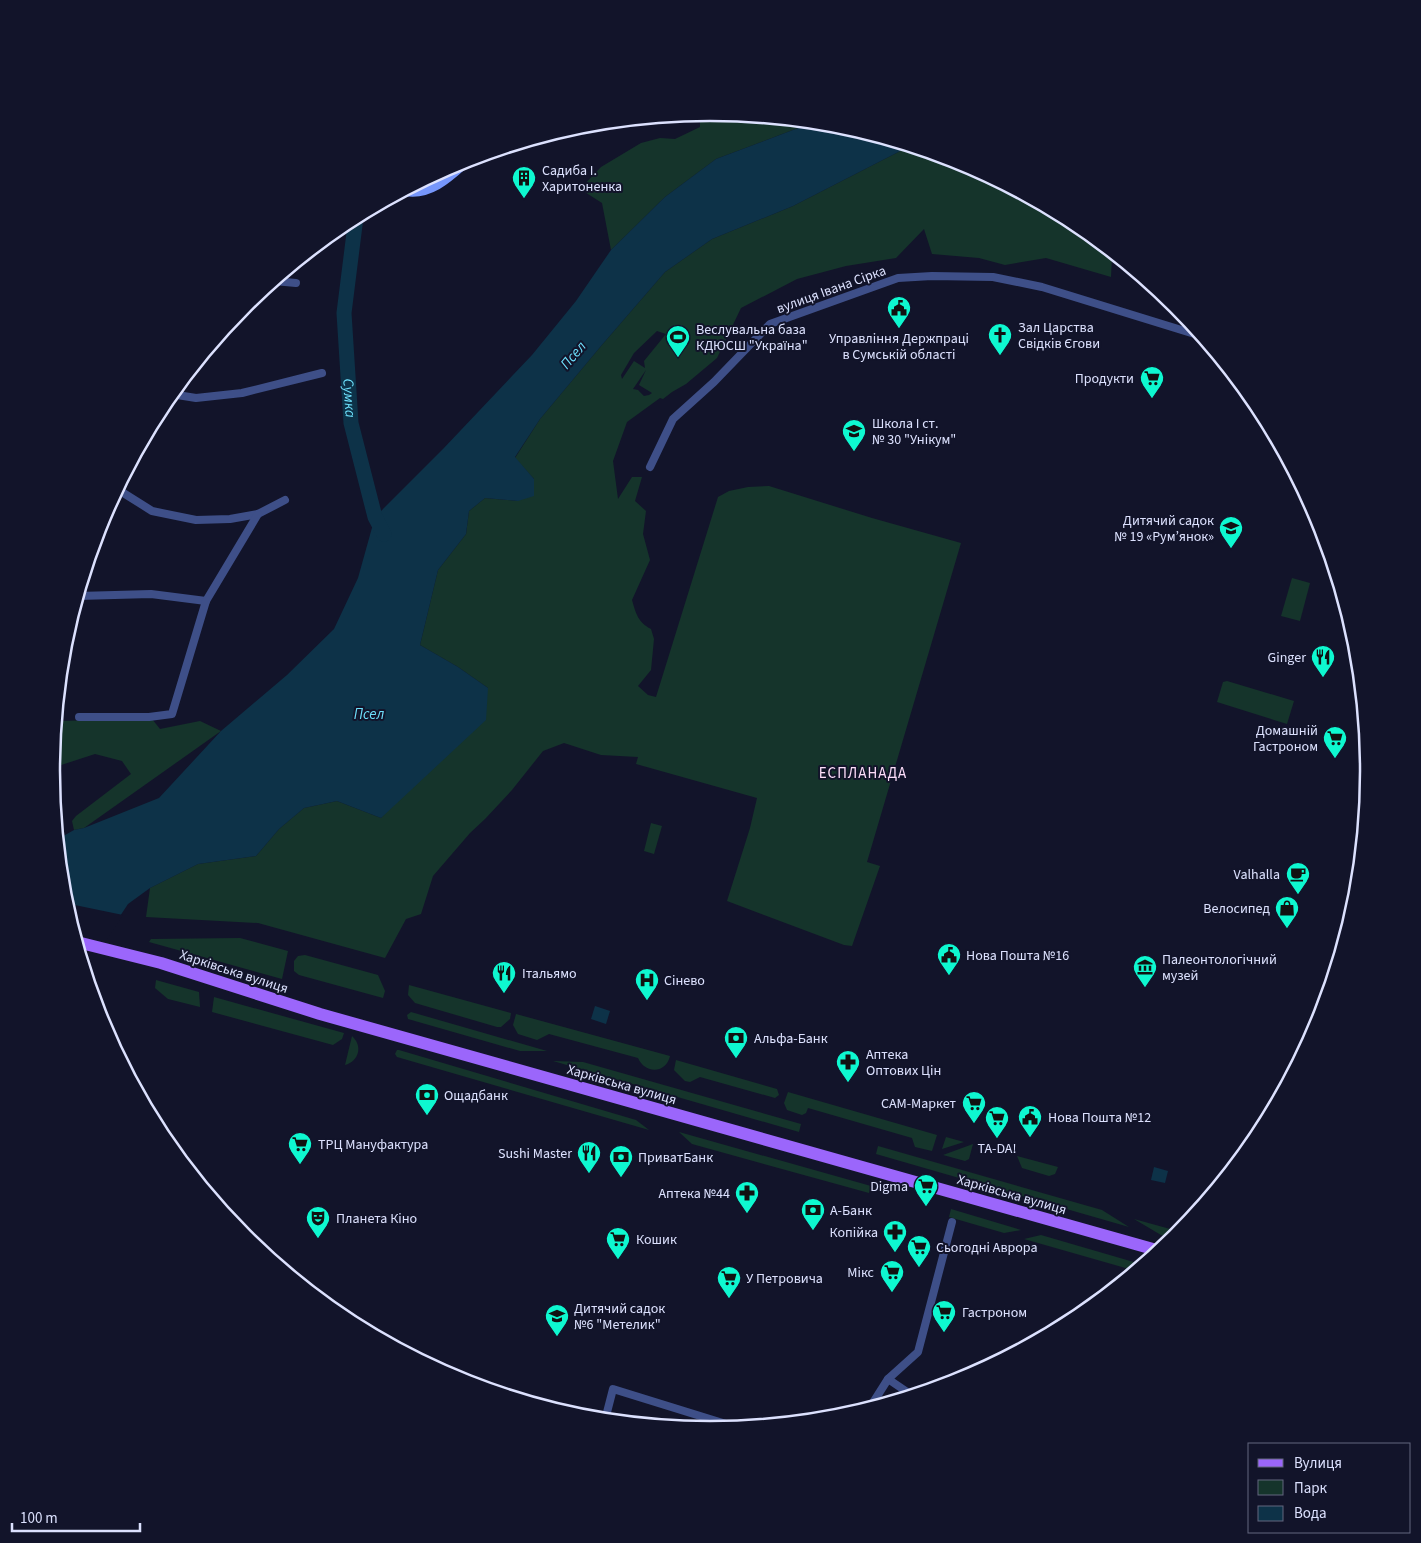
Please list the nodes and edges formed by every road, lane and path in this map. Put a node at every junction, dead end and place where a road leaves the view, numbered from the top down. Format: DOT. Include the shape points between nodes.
graph roads {
  1 [pos="449,177"];
  2 [pos="420,190"];
  3 [pos="282,282"];
  4 [pos="296,283"];
  5 [pos="1190,332"];
  6 [pos="322,373"];
  7 [pos="180,395"];
  8 [pos="650,467"];
  9 [pos="123,493"];
  10 [pos="284,500"];
  11 [pos="258,514"];
  12 [pos="84,596"];
  13 [pos="206,601"];
  14 [pos="79,717"];
  15 [pos="83,944"];
  16 [pos="952,1222"];
  17 [pos="1152,1249"];
  18 [pos="888,1379"];
  19 [pos="906,1391"];
  20 [pos="874,1401"];
  21 [pos="607,1413"];
  22 [pos="719,1422"];
  1 -- 2 [label="main road" via="428,189"];
  3 -- 4 [label="street"];
  5 -- 8 [label="street, вулиця Івана Сірка" via="1042,287 993,277 898,278 770,324 673,420"];
  6 -- 7 [label="street" via="242,393 196,398"];
  9 -- 11 [label="street" via="152,512 196,520"];
  10 -- 11 [label="street"];
  11 -- 13 [label="street"];
  12 -- 13 [label="street" via="151,594"];
  13 -- 14 [label="street" via="172,714"];
  15 -- 17 [label="main road, Харківська вулиця" via="213,979 320,1014"];
  16 -- 18 [label="street" via="918,1352"];
  18 -- 19 [label="street"];
  18 -- 20 [label="street"];
  21 -- 22 [label="street" via="613,1389"];
}
